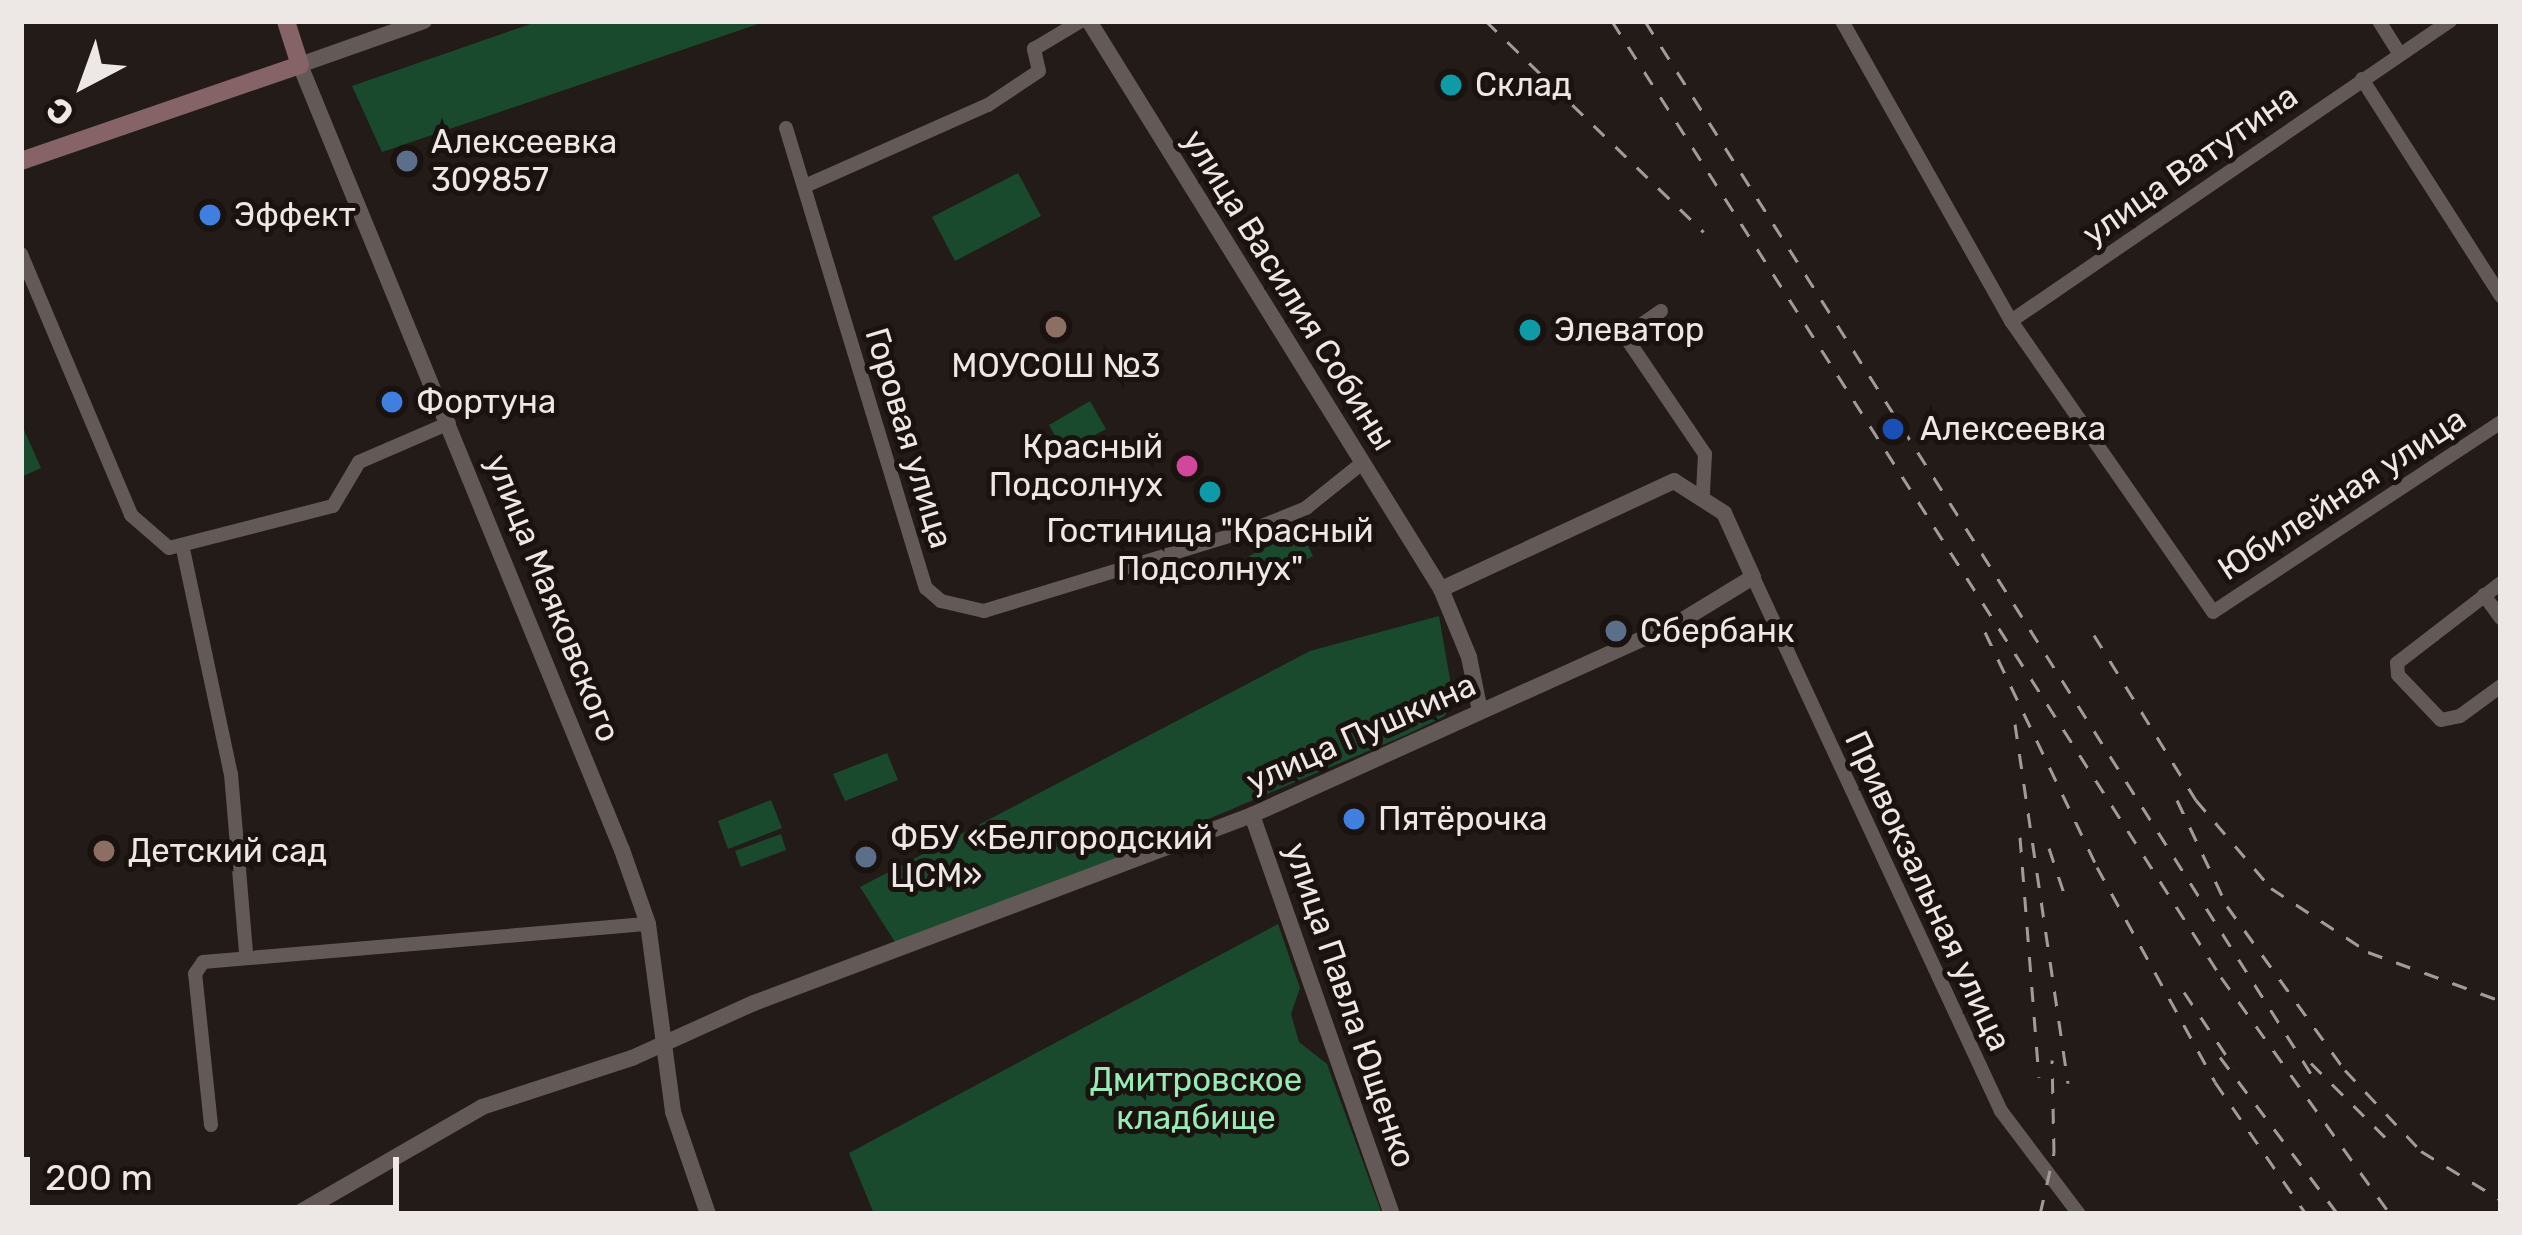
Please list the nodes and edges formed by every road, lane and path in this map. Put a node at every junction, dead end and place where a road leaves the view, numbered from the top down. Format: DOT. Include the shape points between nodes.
graph roads {
  1 [pos="286,21"];
  2 [pos="424,21"];
  3 [pos="1085,21"];
  4 [pos="1842,21"];
  5 [pos="2380,21"];
  6 [pos="2450,21"];
  7 [pos="2400,54"];
  8 [pos="301,64"];
  9 [pos="2362,79"];
  10 [pos="786,128"];
  11 [pos="21,160"];
  12 [pos="805,186"];
  13 [pos="21,254"];
  14 [pos="2501,296"];
  15 [pos="1661,311"];
  16 [pos="2011,321"];
  17 [pos="2501,422"];
  18 [pos="449,423"];
  19 [pos="1361,464"];
  20 [pos="1703,493"];
  21 [pos="183,549"];
  22 [pos="1753,577"];
  23 [pos="2501,583"];
  24 [pos="1442,589"];
  25 [pos="2484,595"];
  26 [pos="2501,618"];
  27 [pos="2501,686"];
  28 [pos="1480,711"];
  29 [pos="1252,815"];
  30 [pos="648,924"];
  31 [pos="246,953"];
  32 [pos="664,1042"];
  33 [pos="211,1125"];
  34 [pos="297,1214"];
  35 [pos="707,1214"];
  36 [pos="1391,1214"];
  37 [pos="2078,1214"];
  1 -- 8 [label="main road, улица Маяковского"];
  2 -- 8 [label="street"];
  3 -- 12 [label="street" via="1034,49 1039,71 988,106"];
  3 -- 19 [label="street, улица Василия Собины"];
  4 -- 16 [label="street"];
  5 -- 7 [label="street"];
  6 -- 7 [label="street, улица Ватутина"];
  7 -- 9 [label="street, улица Ватутина"];
  8 -- 11 [label="main road"];
  8 -- 18 [label="street, улица Маяковского"];
  9 -- 14 [label="street"];
  9 -- 16 [label="street, улица Ватутина"];
  10 -- 12 [label="street, Горовая улица"];
  12 -- 19 [label="street, Горовая улица" via="926,587 940,602 984,610 1262,526 1306,508"];
  13 -- 21 [label="street" via="131,515 148,538"];
  15 -- 20 [label="street" via="1625,336 1705,454"];
  16 -- 17 [label="street, Юбилейная улица" via="2212,612"];
  18 -- 21 [label="street" via="359,462 333,506"];
  18 -- 30 [label="street, улица Маяковского" via="570,711"];
  19 -- 24 [label="street, улица Василия Собины"];
  20 -- 22 [label="street" via="1731,522"];
  20 -- 24 [label="street" via="1674,481"];
  21 -- 31 [label="street" via="231,774"];
  22 -- 28 [label="street, улица Пушкина" via="1681,621"];
  22 -- 37 [label="street, Привокзальная улица" via="2001,1111"];
  23 -- 25 [label="street"];
  24 -- 28 [label="street, улица Василия Собины"];
  25 -- 26 [label="street"];
  25 -- 27 [label="street" via="2398,656 2398,675 2441,719 2460,716"];
  28 -- 29 [label="street, улица Пушкина"];
  29 -- 32 [label="street, улица Пушкина"];
  29 -- 36 [label="street, улица Павла Ющенко"];
  30 -- 31 [label="street"];
  30 -- 32 [label="street, улица Маяковского"];
  31 -- 33 [label="street" via="202,962 195,974"];
  32 -- 34 [label="street, улица Пушкина" via="482,1108"];
  32 -- 35 [label="street, улица Маяковского" via="684,1155"];
}
